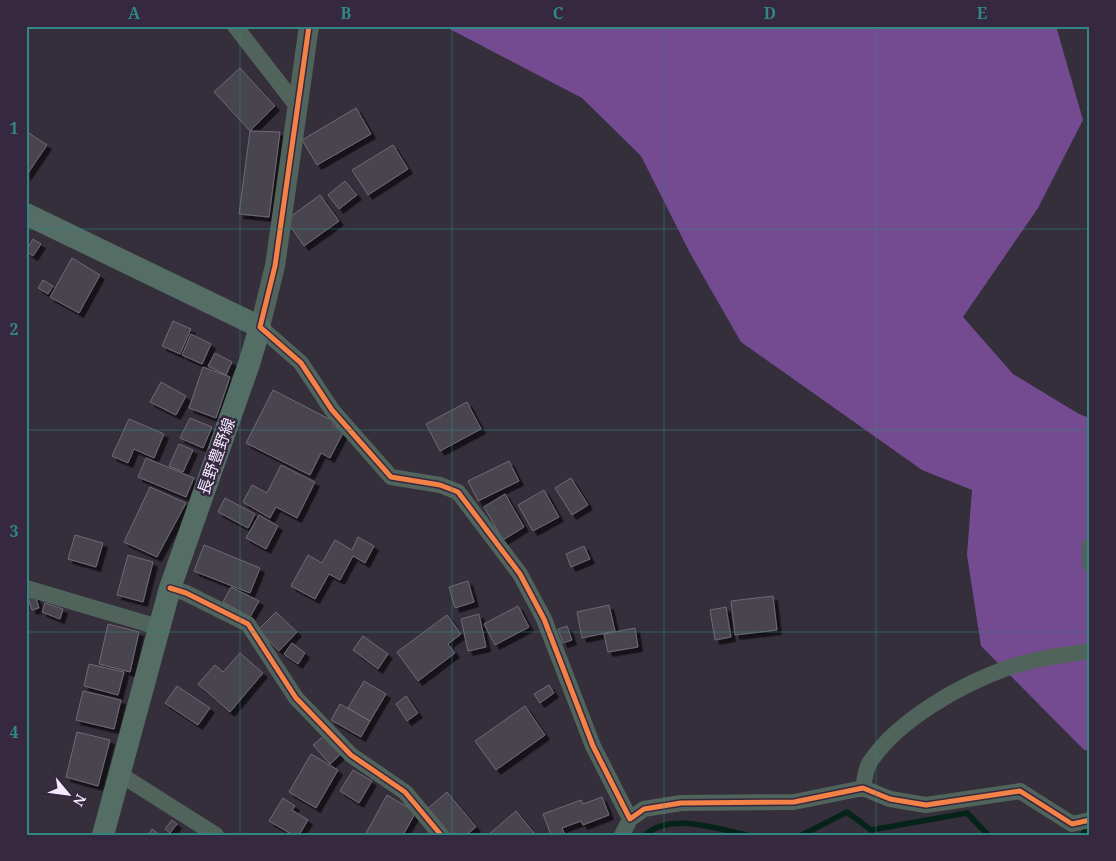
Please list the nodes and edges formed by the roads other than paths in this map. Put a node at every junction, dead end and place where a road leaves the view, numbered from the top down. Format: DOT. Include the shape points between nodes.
graph roads {
  1 [pos="235,26"];
  2 [pos="309,26"];
  3 [pos="297,106"];
  4 [pos="26,214"];
  5 [pos="260,327"];
  6 [pos="1090,546"];
  7 [pos="1090,564"];
  8 [pos="26,588"];
  9 [pos="170,588"];
  10 [pos="158,627"];
  11 [pos="1090,651"];
  12 [pos="118,773"];
  13 [pos="863,788"];
  14 [pos="630,819"];
  15 [pos="1090,820"];
  16 [pos="103,835"];
  17 [pos="216,835"];
  18 [pos="441,835"];
  19 [pos="622,835"];
  1 -- 3 [label="street"];
  2 -- 3 [label="street"];
  3 -- 5 [label="street" via="275,266"];
  4 -- 5 [label="main road"];
  5 -- 9 [label="main road, 長野豊野線"];
  5 -- 14 [label="street" via="302,363 332,410 391,477 458,492 520,574 544,619 593,746"];
  6 -- 7 [label="street"];
  8 -- 10 [label="street"];
  9 -- 10 [label="main road, 長野豊野線"];
  9 -- 18 [label="street" via="248,624 296,698 351,755 405,792"];
  10 -- 12 [label="main road, 長野豊野線"];
  11 -- 13 [label="street" via="1008,668 970,684 929,708 898,730 869,764"];
  12 -- 16 [label="main road, 長野豊野線"];
  12 -- 17 [label="street"];
  13 -- 14 [label="street" via="794,802 680,803 644,810"];
  13 -- 15 [label="street" via="890,798 926,805 1020,791 1072,824"];
  14 -- 19 [label="street"];
}
